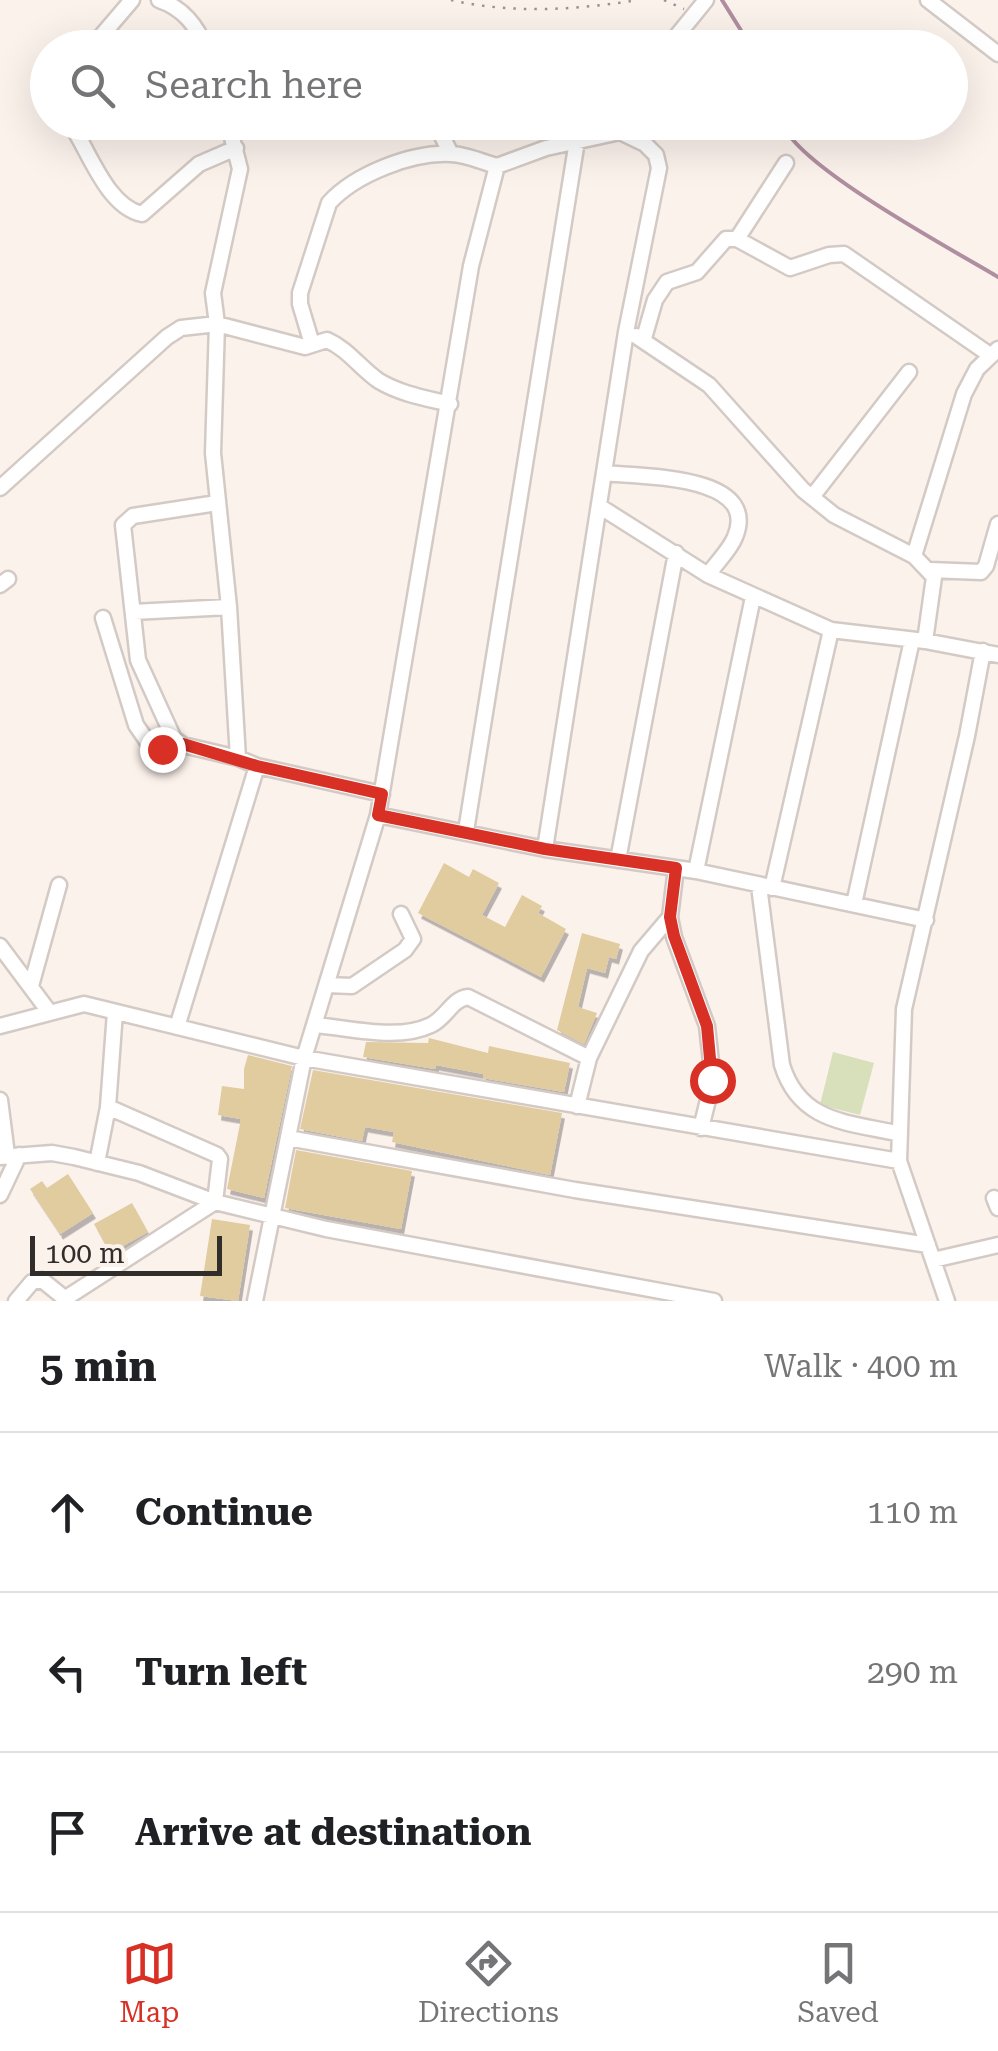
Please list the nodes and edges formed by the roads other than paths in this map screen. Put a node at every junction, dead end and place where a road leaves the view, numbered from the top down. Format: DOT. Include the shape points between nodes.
graph roads {
  1 [pos="132,0"];
  2 [pos="158,0"];
  3 [pos="706,0"];
  4 [pos="928,0"];
  5 [pos="106,30"];
  6 [pos="198,30"];
  7 [pos="681,30"];
  8 [pos="967,30"];
  9 [pos="968,31"];
  10 [pos="998,54"];
  11 [pos="80,140"];
  12 [pos="234,140"];
  13 [pos="444,140"];
  14 [pos="580,140"];
  15 [pos="639,140"];
  16 [pos="577,141"];
  17 [pos="236,148"];
  18 [pos="451,154"];
  19 [pos="786,163"];
  20 [pos="496,166"];
  21 [pos="736,239"];
  22 [pos="217,324"];
  23 [pos="626,332"];
  24 [pos="644,338"];
  25 [pos="312,344"];
  26 [pos="994,352"];
  27 [pos="909,372"];
  28 [pos="450,404"];
  29 [pos="604,473"];
  30 [pos="0,488"];
  31 [pos="812,497"];
  32 [pos="216,503"];
  33 [pos="599,506"];
  34 [pos="998,524"];
  35 [pos="676,554"];
  36 [pos="914,556"];
  37 [pos="930,570"];
  38 [pos="708,574"];
  39 [pos="753,598"];
  40 [pos="229,607"];
  41 [pos="133,612"];
  42 [pos="102,618"];
  43 [pos="831,630"];
  44 [pos="918,640"];
  45 [pos="990,653"];
  46 [pos="183,744"];
  47 [pos="238,758"];
  48 [pos="257,766"];
  49 [pos="382,794"];
  50 [pos="378,815"];
  51 [pos="466,831"];
  52 [pos="545,849"];
  53 [pos="618,860"];
  54 [pos="676,868"];
  55 [pos="696,871"];
  56 [pos="60,885"];
  57 [pos="766,887"];
  58 [pos="854,904"];
  59 [pos="401,914"];
  60 [pos="670,917"];
  61 [pos="926,920"];
  62 [pos="0,946"];
  63 [pos="328,985"];
  64 [pos="30,986"];
  65 [pos="114,1012"];
  66 [pos="50,1013"];
  67 [pos="314,1025"];
  68 [pos="0,1026"];
  69 [pos="177,1027"];
  70 [pos="304,1058"];
  71 [pos="588,1058"];
  72 [pos="0,1100"];
  73 [pos="577,1106"];
  74 [pos="108,1107"];
  75 [pos="702,1128"];
  76 [pos="900,1134"];
  77 [pos="288,1138"];
  78 [pos="8,1156"];
  79 [pos="899,1161"];
  80 [pos="97,1163"];
  81 [pos="0,1195"];
  82 [pos="215,1202"];
  83 [pos="271,1214"];
  84 [pos="998,1245"];
  85 [pos="930,1252"];
  86 [pos="67,1300"];
  87 [pos="16,1301"];
  88 [pos="255,1301"];
  89 [pos="714,1301"];
  90 [pos="948,1301"];
  1 -- 5 [label="street"];
  2 -- 6 [label="street"];
  3 -- 7 [label="street"];
  4 -- 8 [label="street"];
  9 -- 10 [label="street"];
  11 -- 17 [label="street" via="116,199 142,214 199,164"];
  12 -- 17 [label="street"];
  13 -- 18 [label="street"];
  14 -- 16 [label="street"];
  15 -- 23 [label="street" via="656,155 659,168"];
  16 -- 20 [label="street"];
  16 -- 51 [label="street"];
  17 -- 22 [label="street" via="240,169 213,293"];
  18 -- 20 [label="street"];
  18 -- 25 [label="street" via="390,164 357,178 329,202 300,294"];
  19 -- 21 [label="street"];
  20 -- 28 [label="street" via="471,266"];
  21 -- 24 [label="street" via="726,239 697,272 667,282"];
  21 -- 26 [label="street" via="790,268 844,254"];
  22 -- 25 [label="street" via="295,346"];
  22 -- 30 [label="street" via="168,336"];
  22 -- 32 [label="street"];
  23 -- 24 [label="street"];
  23 -- 29 [label="street"];
  24 -- 31 [label="street" via="710,386"];
  25 -- 28 [label="street" via="328,340 377,380"];
  26 -- 36 [label="street" via="976,368 964,394"];
  27 -- 31 [label="street"];
  28 -- 49 [label="street"];
  29 -- 33 [label="street"];
  29 -- 38 [label="street" via="697,483 733,500 739,510 735,537"];
  31 -- 36 [label="street"];
  32 -- 40 [label="street"];
  32 -- 41 [label="street" via="126,519"];
  33 -- 35 [label="street"];
  33 -- 52 [label="street"];
  34 -- 37 [label="street" via="981,572"];
  35 -- 38 [label="street"];
  35 -- 53 [label="street"];
  36 -- 37 [label="street"];
  37 -- 44 [label="street" via="934,577"];
  38 -- 39 [label="street"];
  39 -- 43 [label="street"];
  39 -- 55 [label="street"];
  40 -- 41 [label="street"];
  40 -- 47 [label="street"];
  41 -- 46 [label="street" via="138,660 174,739"];
  42 -- 46 [label="street" via="136,725 162,749"];
  43 -- 44 [label="street"];
  43 -- 57 [label="street"];
  44 -- 45 [label="street"];
  44 -- 58 [label="street"];
  45 -- 61 [label="street"];
  46 -- 47 [label="street"];
  47 -- 48 [label="street"];
  48 -- 49 [label="street"];
  48 -- 69 [label="street"];
  49 -- 50 [label="street"];
  50 -- 51 [label="street"];
  50 -- 63 [label="street"];
  51 -- 52 [label="street"];
  52 -- 53 [label="street"];
  53 -- 54 [label="street"];
  54 -- 55 [label="street"];
  54 -- 60 [label="street"];
  55 -- 57 [label="street"];
  56 -- 64 [label="street"];
  57 -- 58 [label="street"];
  57 -- 76 [label="street" via="788,1087 822,1116"];
  58 -- 61 [label="street"];
  59 -- 63 [label="street" via="412,939 404,950 352,986"];
  60 -- 71 [label="street" via="641,951"];
  60 -- 75 [label="street" via="707,1026 712,1080"];
  61 -- 76 [label="street" via="904,1009"];
  62 -- 64 [label="street"];
  63 -- 67 [label="street"];
  64 -- 66 [label="street"];
  65 -- 66 [label="street" via="84,1004"];
  65 -- 69 [label="street"];
  65 -- 74 [label="street"];
  66 -- 68 [label="street"];
  67 -- 70 [label="street"];
  67 -- 71 [label="street" via="409,1034 435,1024 468,997"];
  69 -- 70 [label="street"];
  70 -- 73 [label="street"];
  70 -- 77 [label="street"];
  71 -- 73 [label="street"];
  72 -- 78 [label="street"];
  73 -- 75 [label="street"];
  74 -- 80 [label="street"];
  74 -- 82 [label="street" via="218,1155"];
  75 -- 79 [label="street"];
  76 -- 79 [label="street"];
  77 -- 83 [label="street"];
  77 -- 85 [label="street"];
  78 -- 80 [label="street" via="52,1153"];
  78 -- 81 [label="street"];
  79 -- 85 [label="street"];
  80 -- 82 [label="street"];
  82 -- 83 [label="street"];
  82 -- 86 [label="street"];
  83 -- 88 [label="street"];
  83 -- 89 [label="street"];
  84 -- 85 [label="street"];
  85 -- 90 [label="street"];
  86 -- 87 [label="street" via="42,1280"];
}
